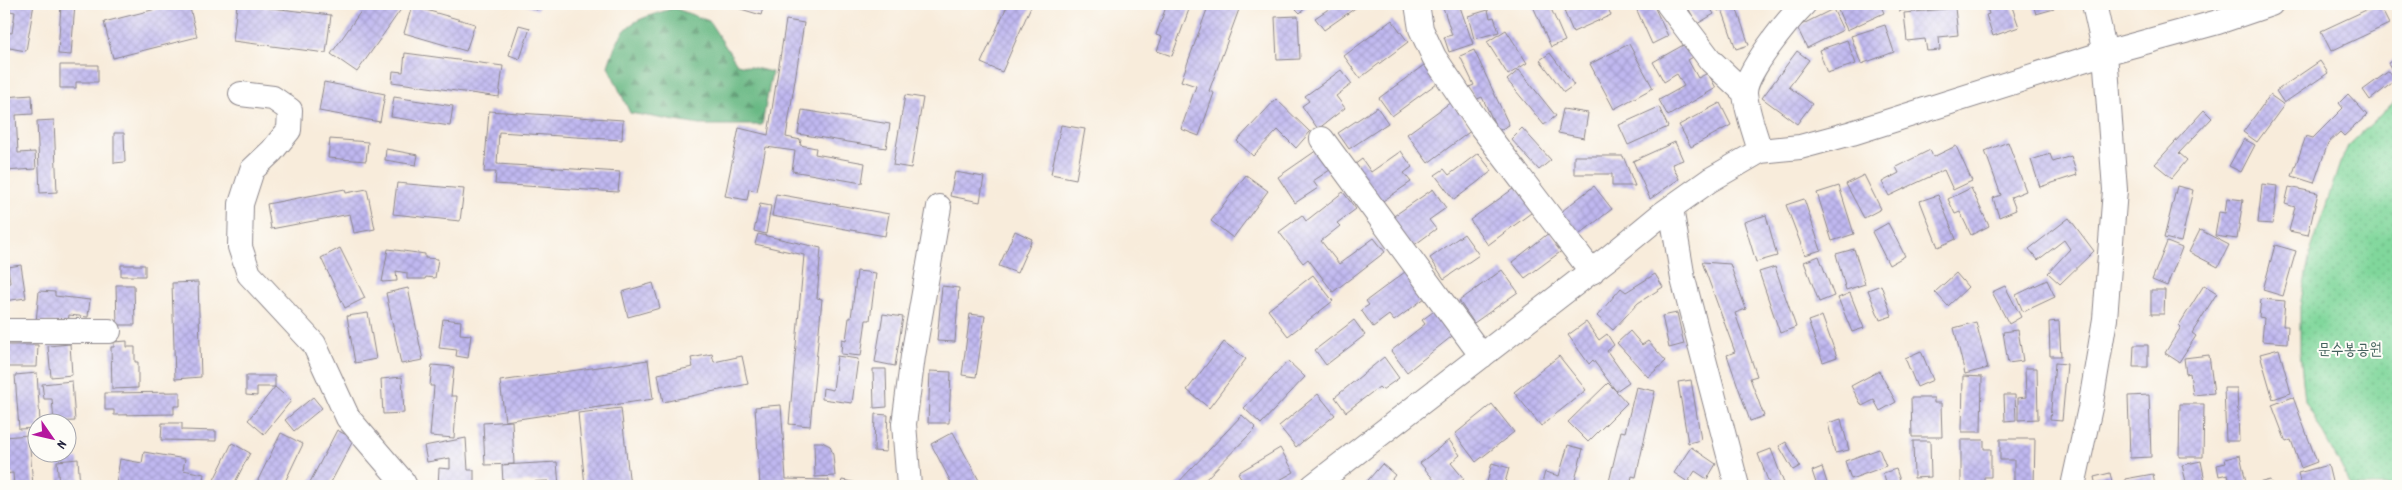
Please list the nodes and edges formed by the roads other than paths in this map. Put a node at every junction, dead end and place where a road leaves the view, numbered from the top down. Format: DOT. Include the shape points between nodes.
graph roads {
  1 [pos="1417,4"];
  2 [pos="1668,4"];
  3 [pos="1804,4"];
  4 [pos="2094,4"];
  5 [pos="2272,4"];
  6 [pos="2105,53"];
  7 [pos="1745,92"];
  8 [pos="242,94"];
  9 [pos="1322,139"];
  10 [pos="1760,151"];
  11 [pos="939,206"];
  12 [pos="1671,208"];
  13 [pos="1592,272"];
  14 [pos="4,331"];
  15 [pos="109,331"];
  16 [pos="1482,356"];
  17 [pos="404,486"];
  18 [pos="910,486"];
  19 [pos="1313,486"];
  20 [pos="1737,486"];
  21 [pos="2073,486"];
  1 -- 13 [label="street" via="1421,29 1434,57 1480,125"];
  2 -- 7 [label="street" via="1710,61"];
  3 -- 7 [label="street" via="1780,29"];
  4 -- 6 [label="street"];
  5 -- 6 [label="street"];
  6 -- 10 [label="street" via="1852,134"];
  6 -- 21 [label="street" via="2115,190 2104,327"];
  7 -- 10 [label="street"];
  8 -- 17 [label="street" via="273,98 290,110 289,130 252,170 241,204 240,247 249,274 314,344 348,418"];
  9 -- 16 [label="street"];
  10 -- 12 [label="street" via="1710,180"];
  11 -- 18 [label="street" via="904,424"];
  12 -- 13 [label="street"];
  12 -- 20 [label="street" via="1684,279"];
  13 -- 16 [label="street"];
  14 -- 15 [label="street"];
  16 -- 19 [label="street"];
}
